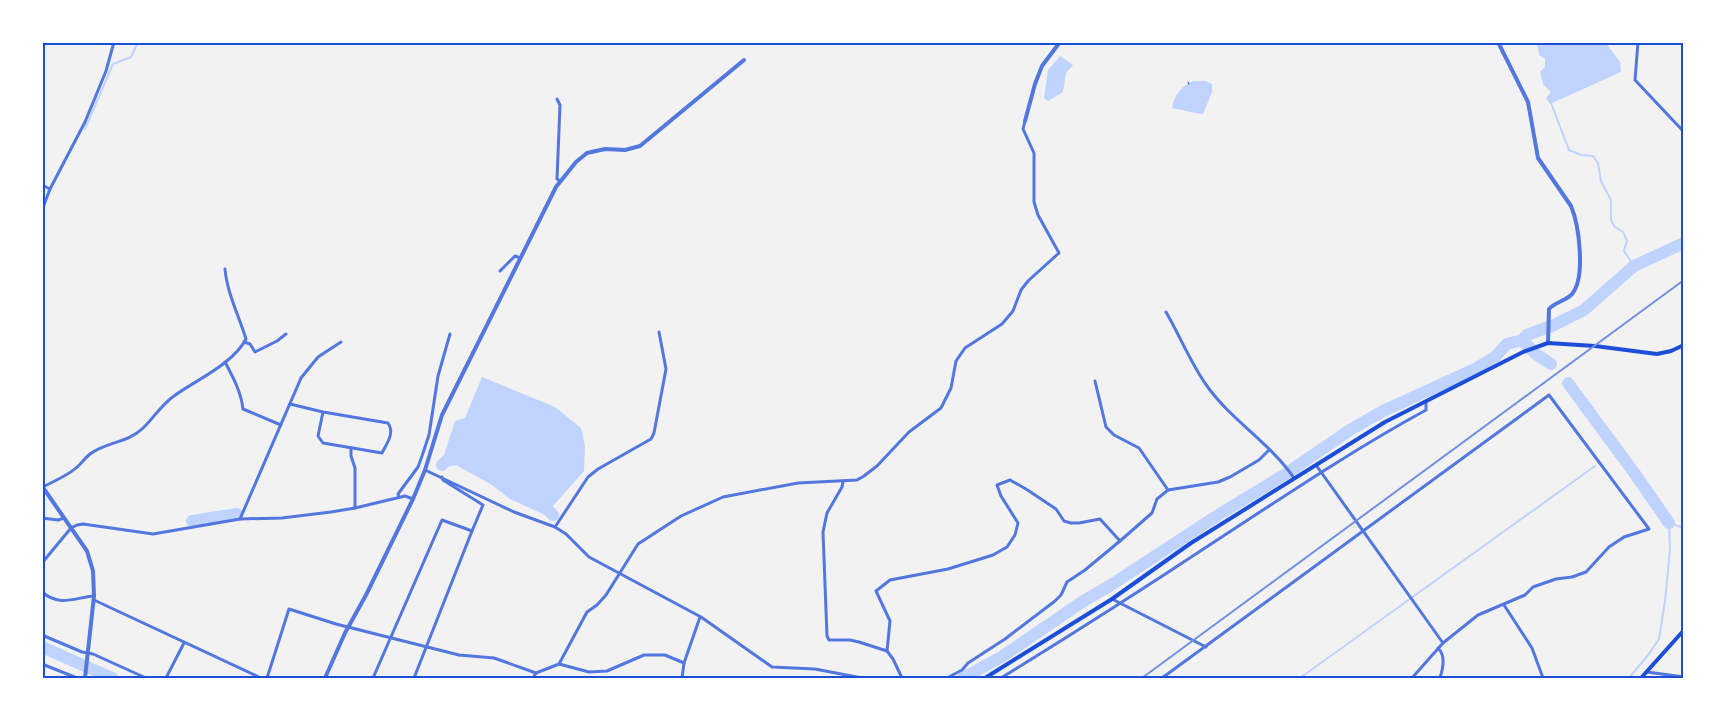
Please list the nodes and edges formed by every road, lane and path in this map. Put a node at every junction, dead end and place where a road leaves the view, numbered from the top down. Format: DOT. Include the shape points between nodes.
graph roads {
  1 [pos="114,42"];
  2 [pos="1060,42"];
  3 [pos="1498,42"];
  4 [pos="1638,42"];
  5 [pos="744,60"];
  6 [pos="557,99"];
  7 [pos="1025,121"];
  8 [pos="1684,132"];
  9 [pos="560,182"];
  10 [pos="42,185"];
  11 [pos="50,189"];
  12 [pos="42,210"];
  13 [pos="520,258"];
  14 [pos="226,269"];
  15 [pos="500,271"];
  16 [pos="1166,312"];
  17 [pos="659,332"];
  18 [pos="286,334"];
  19 [pos="450,334"];
  20 [pos="244,342"];
  21 [pos="341,342"];
  22 [pos="1548,343"];
  23 [pos="1684,345"];
  24 [pos="225,362"];
  25 [pos="1095,381"];
  26 [pos="1426,401"];
  27 [pos="290,404"];
  28 [pos="323,412"];
  29 [pos="281,426"];
  30 [pos="351,448"];
  31 [pos="1269,450"];
  32 [pos="1316,465"];
  33 [pos="425,470"];
  34 [pos="1321,472"];
  35 [pos="1293,476"];
  36 [pos="442,477"];
  37 [pos="843,482"];
  38 [pos="43,487"];
  39 [pos="1168,490"];
  40 [pos="399,497"];
  41 [pos="413,499"];
  42 [pos="355,508"];
  43 [pos="42,518"];
  44 [pos="64,518"];
  45 [pos="240,519"];
  46 [pos="555,527"];
  47 [pos="72,528"];
  48 [pos="472,531"];
  49 [pos="1363,531"];
  50 [pos="1120,541"];
  51 [pos="42,563"];
  52 [pos="620,572"];
  53 [pos="42,592"];
  54 [pos="93,598"];
  55 [pos="1112,599"];
  56 [pos="1121,603"];
  57 [pos="1504,605"];
  58 [pos="700,617"];
  59 [pos="349,627"];
  60 [pos="1684,630"];
  61 [pos="42,635"];
  62 [pos="390,638"];
  63 [pos="184,643"];
  64 [pos="1443,643"];
  65 [pos="426,647"];
  66 [pos="1206,647"];
  67 [pos="1438,648"];
  68 [pos="888,652"];
  69 [pos="88,653"];
  70 [pos="684,663"];
  71 [pos="42,664"];
  72 [pos="558,664"];
  73 [pos="536,672"];
  74 [pos="1646,672"];
  75 [pos="1684,673"];
  76 [pos="77,678"];
  77 [pos="85,678"];
  78 [pos="146,678"];
  79 [pos="166,678"];
  80 [pos="261,678"];
  81 [pos="267,678"];
  82 [pos="325,678"];
  83 [pos="373,678"];
  84 [pos="414,678"];
  85 [pos="533,678"];
  86 [pos="682,678"];
  87 [pos="862,678"];
  88 [pos="902,678"];
  89 [pos="947,678"];
  90 [pos="985,678"];
  91 [pos="1001,678"];
  92 [pos="1162,678"];
  93 [pos="1412,678"];
  94 [pos="1441,678"];
  95 [pos="1543,678"];
  96 [pos="1641,678"];
  97 [pos="1682,678"];
  1 -- 11 [label="street" via="85,122"];
  2 -- 7 [label="street" via="1042,66"];
  3 -- 22 [label="street" via="1528,102 1538,158 1571,206 1579,240 1575,288 1549,309"];
  4 -- 8 [label="street" via="1635,80"];
  5 -- 9 [label="street" via="640,146 587,154"];
  6 -- 9 [label="street" via="560,105 557,179"];
  7 -- 37 [label="street" via="1023,129 1035,161 1034,202 1059,253 1028,281 1002,324 961,353 938,412 909,432 864,476"];
  9 -- 13 [label="street"];
  10 -- 11 [label="street"];
  11 -- 12 [label="street"];
  13 -- 15 [label="street" via="515,256"];
  13 -- 33 [label="street" via="442,414"];
  14 -- 20 [label="street" via="246,339"];
  16 -- 31 [label="street" via="1207,386"];
  17 -- 46 [label="street" via="666,369 651,439 588,477"];
  18 -- 20 [label="street" via="255,352 250,344"];
  19 -- 40 [label="street" via="438,376 429,435 418,467"];
  20 -- 24 [label="street"];
  21 -- 27 [label="street" via="318,357 305,371"];
  22 -- 23 [label="main road" via="1657,354"];
  22 -- 26 [label="main road" via="1523,352"];
  24 -- 29 [label="street" via="244,409"];
  24 -- 38 [label="street" via="173,397 141,430 89,454 70,472"];
  25 -- 39 [label="street" via="1106,427 1139,448"];
  26 -- 32 [label="main road"];
  26 -- 34 [label="street" via="1426,410"];
  27 -- 28 [label="street"];
  27 -- 29 [label="street"];
  28 -- 30 [label="street" via="318,436 323,443"];
  28 -- 30 [label="street" via="388,423 392,428 382,453"];
  29 -- 45 [label="street"];
  30 -- 42 [label="street" via="355,468"];
  31 -- 35 [label="street"];
  31 -- 39 [label="street" via="1259,460 1230,477 1200,486"];
  32 -- 34 [label="street"];
  32 -- 35 [label="main road"];
  33 -- 36 [label="street"];
  33 -- 41 [label="street"];
  34 -- 49 [label="street"];
  34 -- 56 [label="street"];
  35 -- 55 [label="main road"];
  36 -- 46 [label="street" via="514,512"];
  36 -- 48 [label="street" via="483,505"];
  37 -- 52 [label="street" via="798,483 723,497 708,503 638,544"];
  37 -- 68 [label="street" via="827,513 823,532 826,636 829,640 850,640"];
  38 -- 44 [label="street"];
  39 -- 50 [label="street" via="1157,500 1152,513"];
  40 -- 41 [label="street"];
  40 -- 42 [label="street"];
  41 -- 59 [label="street"];
  42 -- 45 [label="street" via="282,518"];
  43 -- 44 [label="street"];
  44 -- 47 [label="street"];
  45 -- 47 [label="street" via="153,534 83,524"];
  46 -- 52 [label="street" via="589,557"];
  47 -- 51 [label="street"];
  47 -- 54 [label="street" via="87,552 93,571"];
  48 -- 62 [label="street" via="442,520"];
  48 -- 65 [label="street"];
  49 -- 57 [label="street" via="1549,395 1649,529 1609,547 1586,572 1533,587 1525,595"];
  49 -- 64 [label="street"];
  49 -- 66 [label="street"];
  50 -- 68 [label="street" via="1100,519 1070,523 1064,521 1056,509 1010,480 997,485 1018,524 1007,547 993,555 948,568 890,580 876,591 890,621"];
  50 -- 89 [label="street" via="1067,582 1055,601"];
  52 -- 58 [label="street"];
  52 -- 72 [label="street" via="606,595 587,612"];
  53 -- 54 [label="street" via="55,601"];
  54 -- 63 [label="street"];
  54 -- 69 [label="street"];
  55 -- 56 [label="street"];
  55 -- 90 [label="main road"];
  56 -- 66 [label="street"];
  56 -- 91 [label="street"];
  57 -- 64 [label="street" via="1478,615"];
  57 -- 95 [label="street" via="1532,648"];
  58 -- 70 [label="street"];
  58 -- 87 [label="street" via="772,668 815,669"];
  59 -- 62 [label="street"];
  59 -- 81 [label="street" via="289,609"];
  59 -- 82 [label="street"];
  60 -- 74 [label="main road"];
  61 -- 69 [label="street"];
  62 -- 65 [label="street"];
  62 -- 83 [label="street"];
  63 -- 79 [label="street"];
  63 -- 80 [label="street"];
  64 -- 67 [label="street"];
  65 -- 73 [label="street" via="458,655 494,658"];
  65 -- 84 [label="street"];
  66 -- 92 [label="street"];
  67 -- 93 [label="street"];
  67 -- 94 [label="street" via="1442,652"];
  68 -- 88 [label="street"];
  69 -- 77 [label="street"];
  69 -- 78 [label="street"];
  70 -- 72 [label="street" via="665,655 644,655 606,671 589,672"];
  70 -- 86 [label="street"];
  71 -- 76 [label="street"];
  72 -- 73 [label="street"];
  73 -- 85 [label="street"];
  74 -- 96 [label="main road"];
  74 -- 97 [label="street"];
  75 -- 97 [label="street"];
}
